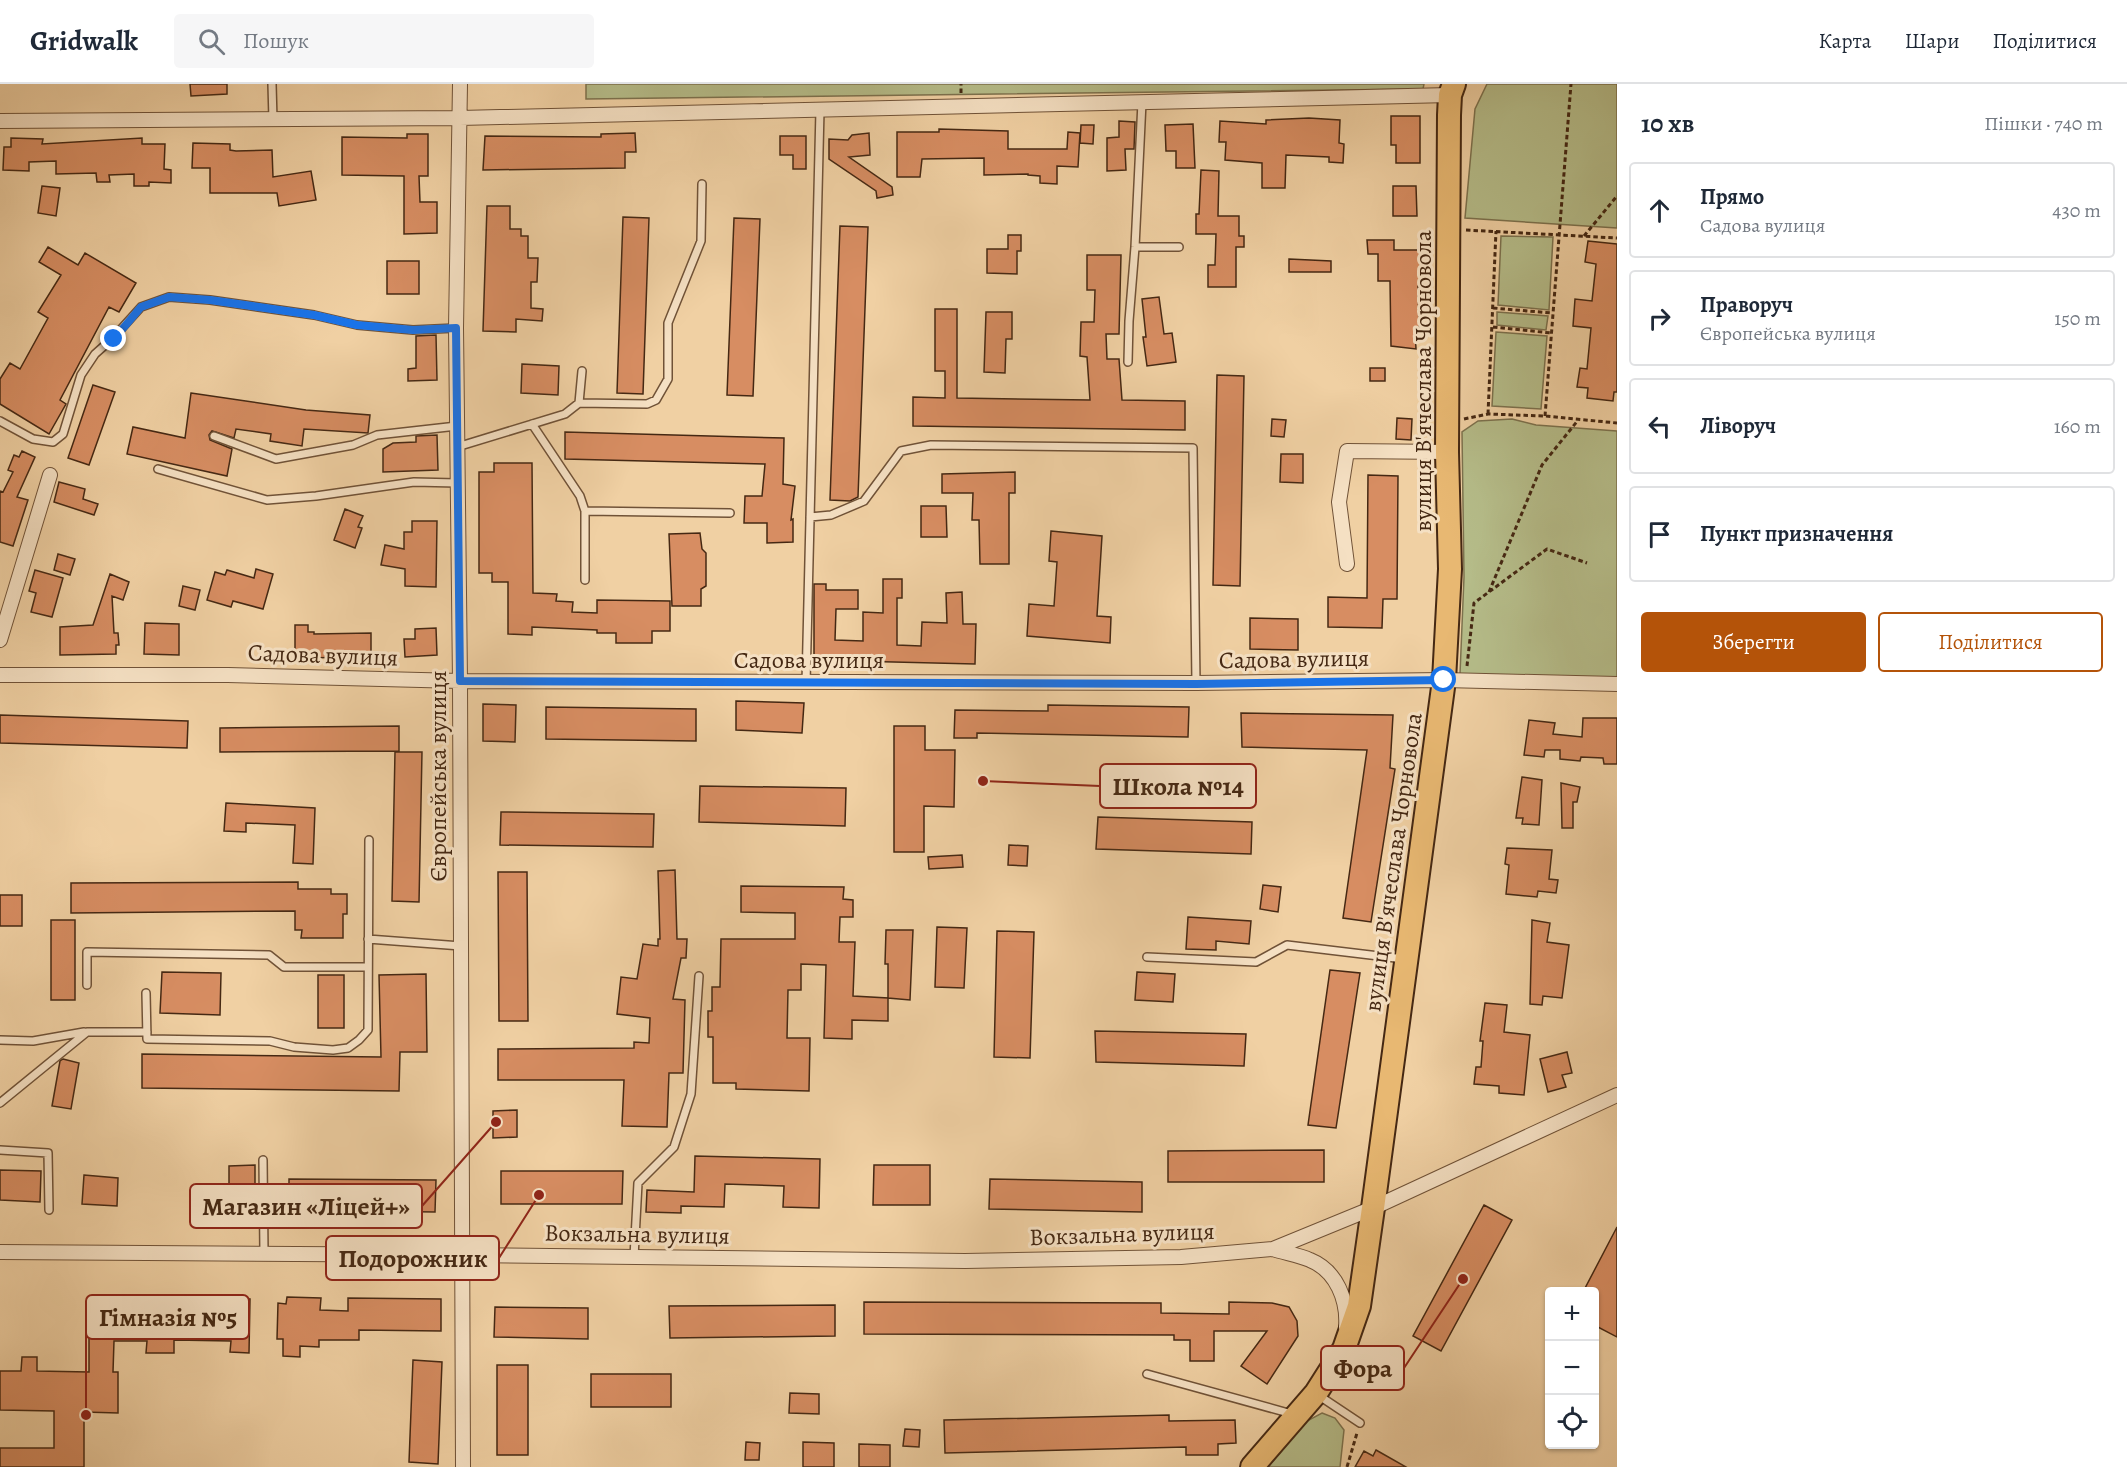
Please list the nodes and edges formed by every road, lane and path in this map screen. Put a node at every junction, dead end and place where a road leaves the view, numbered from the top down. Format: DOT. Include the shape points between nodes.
graph roads {
  1 [pos="272,84"];
  2 [pos="460,84"];
  3 [pos="1571,84"];
  4 [pos="1452,89"];
  5 [pos="1142,102"];
  6 [pos="820,110"];
  7 [pos="460,118"];
  8 [pos="273,120"];
  9 [pos="0,122"];
  10 [pos="702,184"];
  11 [pos="1617,196"];
  12 [pos="1450,229"];
  13 [pos="1496,231"];
  14 [pos="1559,234"];
  15 [pos="1584,236"];
  16 [pos="1617,238"];
  17 [pos="1135,247"];
  18 [pos="1179,248"];
  19 [pos="1493,308"];
  20 [pos="1552,313"];
  21 [pos="1492,327"];
  22 [pos="456,328"];
  23 [pos="1551,333"];
  24 [pos="1128,362"];
  25 [pos="582,371"];
  26 [pos="579,403"];
  27 [pos="1488,414"];
  28 [pos="1545,416"];
  29 [pos="1579,419"];
  30 [pos="1447,420"];
  31 [pos="0,422"];
  32 [pos="1617,423"];
  33 [pos="532,424"];
  34 [pos="457,426"];
  35 [pos="214,436"];
  36 [pos="457,447"];
  37 [pos="1447,452"];
  38 [pos="158,469"];
  39 [pos="50,475"];
  40 [pos="457,483"];
  41 [pos="585,511"];
  42 [pos="730,513"];
  43 [pos="810,517"];
  44 [pos="1587,563"];
  45 [pos="1347,564"];
  46 [pos="585,580"];
  47 [pos="1488,592"];
  48 [pos="0,640"];
  49 [pos="0,675"];
  50 [pos="1455,680"];
  51 [pos="460,681"];
  52 [pos="806,683"];
  53 [pos="1196,684"];
  54 [pos="1617,684"];
  55 [pos="369,840"];
  56 [pos="368,939"];
  57 [pos="461,946"];
  58 [pos="1147,957"];
  59 [pos="1407,960"];
  60 [pos="368,967"];
  61 [pos="699,976"];
  62 [pos="87,985"];
  63 [pos="146,993"];
  64 [pos="87,1032"];
  65 [pos="147,1032"];
  66 [pos="0,1040"];
  67 [pos="1617,1095"];
  68 [pos="0,1103"];
  69 [pos="0,1150"];
  70 [pos="263,1160"];
  71 [pos="1373,1208"];
  72 [pos="49,1210"];
  73 [pos="1273,1249"];
  74 [pos="0,1252"];
  75 [pos="264,1253"];
  76 [pos="463,1255"];
  77 [pos="634,1257"];
  78 [pos="1344,1350"];
  79 [pos="1147,1374"];
  80 [pos="1316,1393"];
  81 [pos="1297,1415"];
  82 [pos="1360,1423"];
  83 [pos="463,1467"];
  84 [pos="1252,1467"];
  85 [pos="1347,1467"];
  1 -- 8 [label="lane"];
  2 -- 7 [label="street, Європейська вулиця"];
  3 -- 14 [label="path"];
  4 -- 5 [label="street"];
  4 -- 12 [label="main road, вулиця В'ячеслава Чорновола"];
  5 -- 6 [label="street"];
  5 -- 17 [label="lane"];
  6 -- 7 [label="street"];
  6 -- 43 [label="lane"];
  7 -- 8 [label="street"];
  7 -- 22 [label="street, Європейська вулиця"];
  8 -- 9 [label="street"];
  10 -- 26 [label="lane" via="700,241 668,323 668,379 657,400 647,404"];
  11 -- 15 [label="path"];
  12 -- 13 [label="path"];
  12 -- 30 [label="main road, вулиця В'ячеслава Чорновола"];
  13 -- 14 [label="path"];
  13 -- 19 [label="path"];
  14 -- 15 [label="path"];
  14 -- 20 [label="path"];
  15 -- 16 [label="path"];
  17 -- 18 [label="lane"];
  17 -- 24 [label="lane"];
  19 -- 20 [label="path"];
  19 -- 21 [label="path"];
  20 -- 23 [label="path"];
  21 -- 23 [label="path"];
  21 -- 27 [label="path"];
  22 -- 31 [label="lane" via="413,330 357,325 314,315 169,297 141,307 114,339 95,354 81,375 63,434 53,442 33,439"];
  22 -- 34 [label="street, Європейська вулиця"];
  23 -- 28 [label="path"];
  25 -- 26 [label="lane"];
  26 -- 33 [label="lane" via="565,414"];
  27 -- 28 [label="path"];
  27 -- 30 [label="path"];
  28 -- 29 [label="path"];
  29 -- 32 [label="path"];
  29 -- 47 [label="path" via="1542,465"];
  30 -- 37 [label="main road, вулиця В'ячеслава Чорновола"];
  33 -- 36 [label="lane"];
  33 -- 41 [label="lane" via="580,496"];
  34 -- 35 [label="lane" via="377,435 353,445 276,459"];
  34 -- 36 [label="street, Європейська вулиця"];
  36 -- 40 [label="street, Європейська вулиця"];
  37 -- 45 [label="street" via="1347,451 1339,502"];
  37 -- 50 [label="main road, вулиця В'ячеслава Чорновола"];
  38 -- 40 [label="lane" via="267,500 414,482"];
  39 -- 48 [label="street"];
  40 -- 51 [label="street, Європейська вулиця"];
  41 -- 42 [label="lane"];
  41 -- 46 [label="lane"];
  43 -- 52 [label="lane"];
  43 -- 53 [label="lane" via="831,515 864,501 901,451 931,445 1193,448"];
  44 -- 47 [label="path" via="1547,549"];
  47 -- 50 [label="path" via="1474,603"];
  49 -- 51 [label="street, Садова вулиця"];
  50 -- 53 [label="street, Садова вулиця"];
  50 -- 54 [label="street, Садова вулиця"];
  50 -- 59 [label="main road, вулиця В'ячеслава Чорновола"];
  51 -- 52 [label="street, Садова вулиця"];
  51 -- 57 [label="street, Європейська вулиця"];
  52 -- 53 [label="street, Садова вулиця"];
  55 -- 56 [label="lane"];
  56 -- 57 [label="lane"];
  56 -- 60 [label="lane"];
  57 -- 76 [label="street, Європейська вулиця"];
  58 -- 59 [label="lane" via="1256,962 1287,945"];
  59 -- 71 [label="main road, вулиця В'ячеслава Чорновола"];
  60 -- 62 [label="lane" via="284,967 269,955 87,952"];
  60 -- 65 [label="lane" via="368,1030 348,1048 294,1047 270,1041 147,1039"];
  61 -- 77 [label="lane" via="692,1094 674,1147 638,1183"];
  63 -- 65 [label="lane"];
  64 -- 65 [label="lane"];
  64 -- 66 [label="lane" via="33,1041"];
  64 -- 68 [label="lane"];
  67 -- 71 [label="street, Вокзальна вулиця"];
  69 -- 72 [label="lane" via="48,1153"];
  70 -- 75 [label="lane"];
  71 -- 73 [label="street, Вокзальна вулиця"];
  71 -- 78 [label="main road, вулиця В'ячеслава Чорновола" via="1359,1306"];
  73 -- 77 [label="street, Вокзальна вулиця" via="1181,1257 965,1261"];
  73 -- 78 [label="street, Вокзальна вулиця" via="1311,1260 1330,1273 1342,1294 1347,1314"];
  74 -- 75 [label="street, Вокзальна вулиця"];
  75 -- 76 [label="street, Вокзальна вулиця"];
  76 -- 77 [label="street, Вокзальна вулиця"];
  76 -- 83 [label="street, Європейська вулиця"];
  78 -- 80 [label="main road, вулиця В'ячеслава Чорновола"];
  79 -- 81 [label="lane"];
  80 -- 81 [label="main road, вулиця В'ячеслава Чорновола"];
  80 -- 82 [label="lane"];
  81 -- 84 [label="main road, вулиця В'ячеслава Чорновола"];
  82 -- 85 [label="path"];
}
